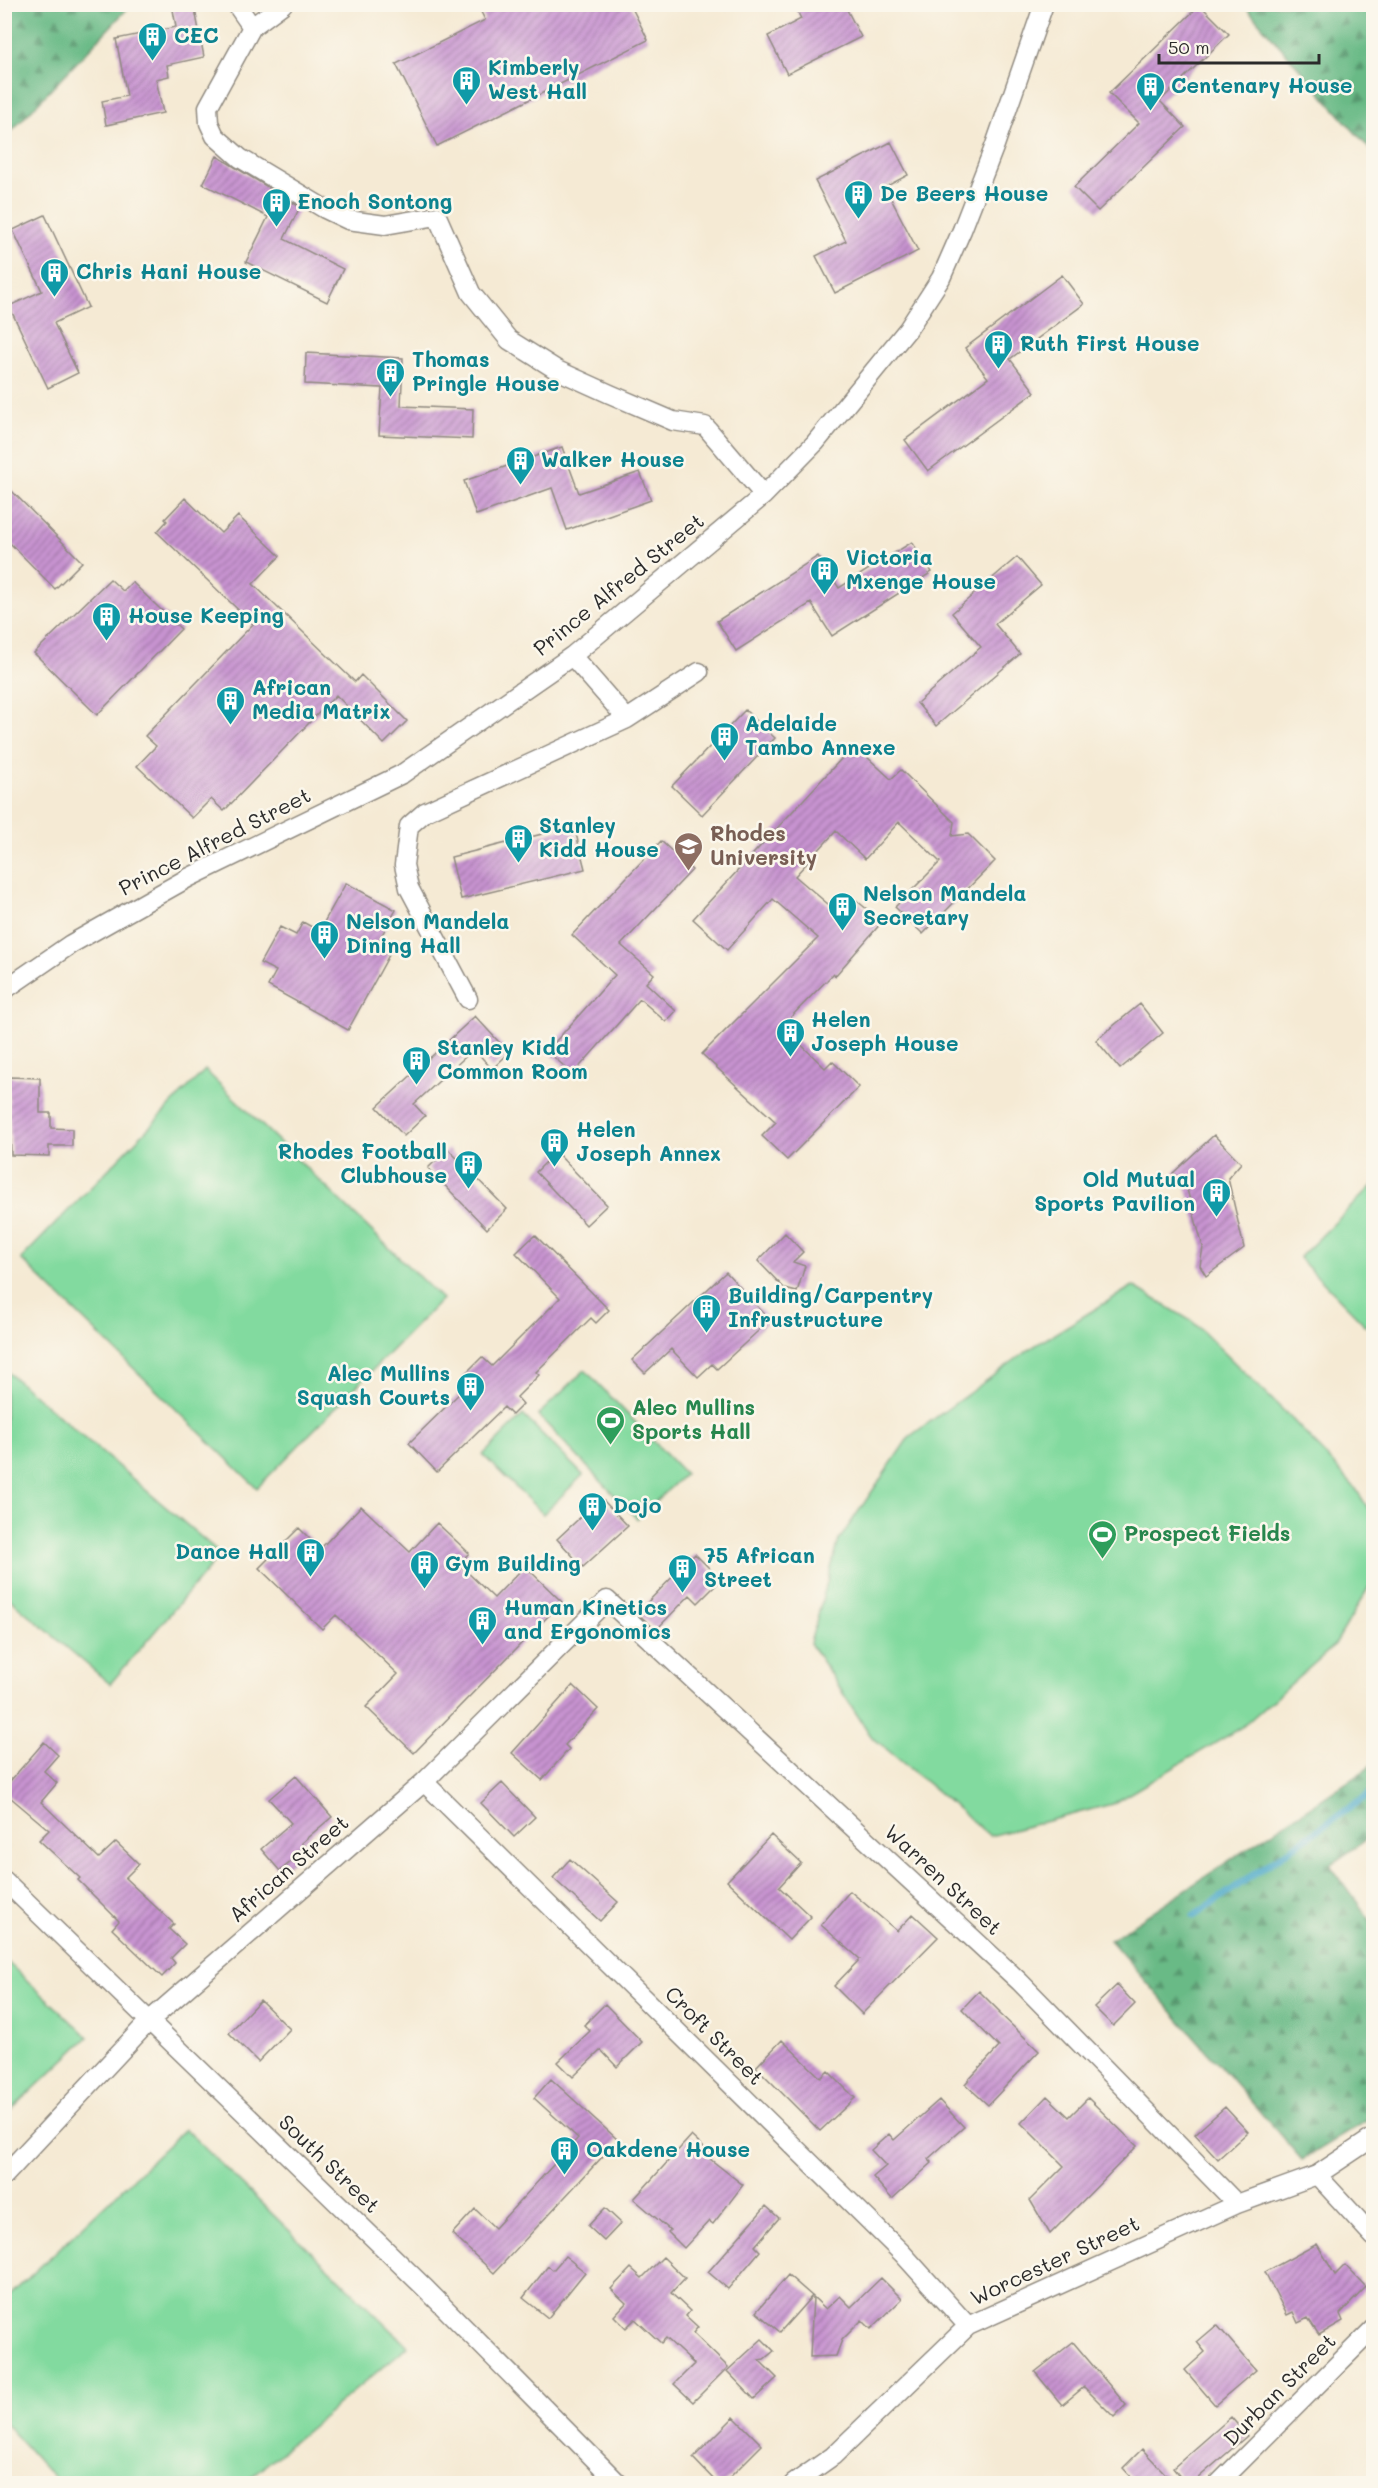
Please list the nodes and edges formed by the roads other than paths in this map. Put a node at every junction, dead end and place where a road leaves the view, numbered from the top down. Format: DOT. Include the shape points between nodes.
graph roads {
  1 [pos="236,4"];
  2 [pos="283,4"];
  3 [pos="1044,4"];
  4 [pos="252,27"];
  5 [pos="764,495"];
  6 [pos="572,656"];
  7 [pos="699,672"];
  8 [pos="627,719"];
  9 [pos="4,990"];
  10 [pos="468,999"];
  11 [pos="607,1600"];
  12 [pos="424,1782"];
  13 [pos="4,1880"];
  14 [pos="149,2021"];
  15 [pos="1374,2137"];
  16 [pos="1317,2175"];
  17 [pos="4,2176"];
  18 [pos="1237,2204"];
  19 [pos="1374,2237"];
  20 [pos="968,2326"];
  21 [pos="1374,2328"];
  22 [pos="619,2484"];
  23 [pos="793,2484"];
  24 [pos="1218,2484"];
  1 -- 4 [label="street"];
  2 -- 4 [label="street"];
  3 -- 5 [label="street, Prince Alfred Street" via="991,156 941,278 908,329 815,443"];
  4 -- 5 [label="street" via="208,107 215,136 240,158 348,219 386,225 437,216 471,293 509,340 557,370 610,394 673,421 705,426"];
  5 -- 6 [label="street, Prince Alfred Street"];
  6 -- 8 [label="street"];
  6 -- 9 [label="street, Prince Alfred Street" via="402,774 188,878 71,944"];
  7 -- 8 [label="street"];
  8 -- 10 [label="street" via="425,812 409,826 404,865 409,888"];
  11 -- 12 [label="street, African Street"];
  11 -- 18 [label="street, Warren Street" via="1020,1982"];
  12 -- 14 [label="street, African Street"];
  12 -- 20 [label="street, Croft Street" via="902,2253"];
  13 -- 14 [label="street, South Street"];
  14 -- 17 [label="street, African Street"];
  14 -- 22 [label="street, South Street" via="425,2288"];
  15 -- 16 [label="street, Worcester Street"];
  16 -- 18 [label="street, Worcester Street"];
  16 -- 19 [label="street"];
  18 -- 20 [label="street, Worcester Street"];
  20 -- 23 [label="street, Worcester Street" via="833,2456"];
  21 -- 24 [label="street, Durban Street"];
}
